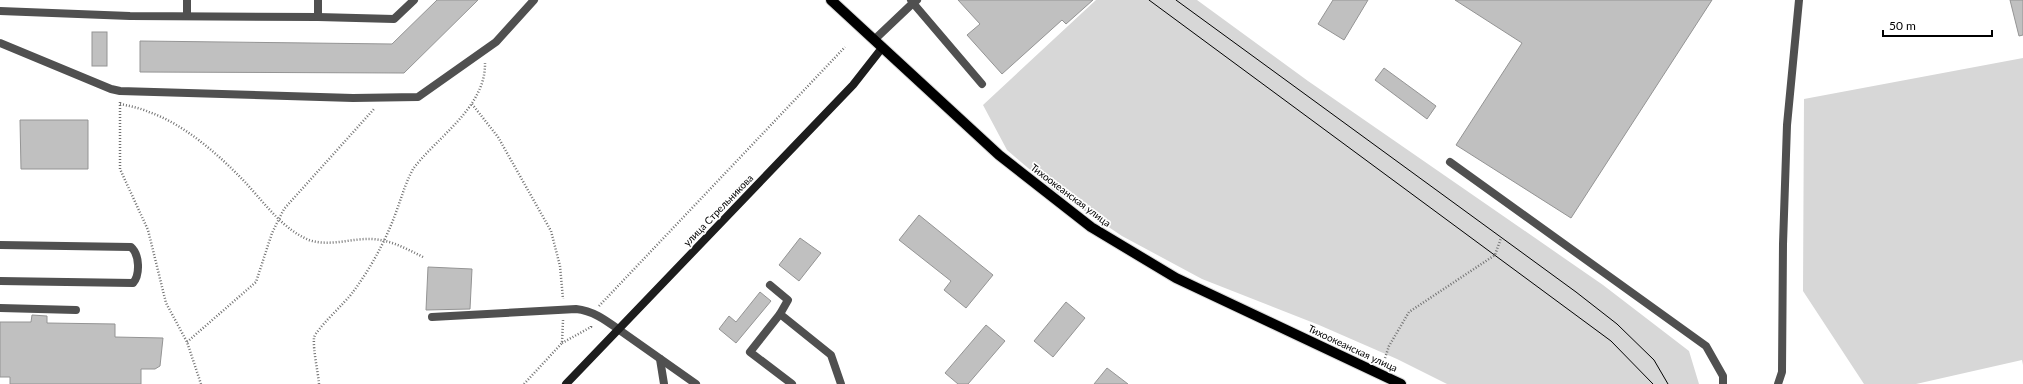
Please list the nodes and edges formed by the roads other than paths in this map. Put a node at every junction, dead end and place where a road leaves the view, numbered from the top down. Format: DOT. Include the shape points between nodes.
graph roads {
  1 [pos="187,0"];
  2 [pos="318,0"];
  3 [pos="414,0"];
  4 [pos="534,0"];
  5 [pos="831,0"];
  6 [pos="1799,0"];
  7 [pos="914,1"];
  8 [pos="0,11"];
  9 [pos="187,16"];
  10 [pos="318,17"];
  11 [pos="874,40"];
  12 [pos="0,43"];
  13 [pos="882,48"];
  14 [pos="982,84"];
  15 [pos="1450,162"];
  16 [pos="0,245"];
  17 [pos="0,281"];
  18 [pos="770,285"];
  19 [pos="0,308"];
  20 [pos="76,310"];
  21 [pos="780,314"];
  22 [pos="432,317"];
  23 [pos="618,329"];
  24 [pos="660,359"];
  25 [pos="566,384"];
  26 [pos="664,384"];
  27 [pos="696,384"];
  28 [pos="792,384"];
  29 [pos="841,384"];
  30 [pos="1402,384"];
  31 [pos="1723,384"];
  32 [pos="1778,384"];
  1 -- 9 [label="street"];
  2 -- 10 [label="street"];
  3 -- 10 [label="street" via="394,19"];
  4 -- 12 [label="street" via="496,42 418,97 111,90"];
  5 -- 11 [label="main road, Тихоокеанская улица"];
  6 -- 32 [label="street" via="1788,125 1783,244 1782,372"];
  7 -- 11 [label="street"];
  7 -- 14 [label="street"];
  8 -- 9 [label="street"];
  9 -- 10 [label="street"];
  11 -- 13 [label="main road, Тихоокеанская улица"];
  13 -- 23 [label="street, улица Стрельникова" via="853,85"];
  13 -- 30 [label="main road, Тихоокеанская улица" via="999,155 1091,227 1176,278"];
  15 -- 31 [label="street" via="1706,346 1723,376"];
  16 -- 17 [label="street" via="131,247 137,258 137,279 133,283"];
  18 -- 21 [label="street" via="788,300"];
  19 -- 20 [label="street"];
  21 -- 28 [label="street" via="750,352"];
  21 -- 29 [label="street" via="831,355"];
  22 -- 23 [label="street" via="586,310"];
  23 -- 24 [label="street"];
  23 -- 25 [label="street, улица Стрельникова"];
  24 -- 26 [label="street"];
  24 -- 27 [label="street"];
}
